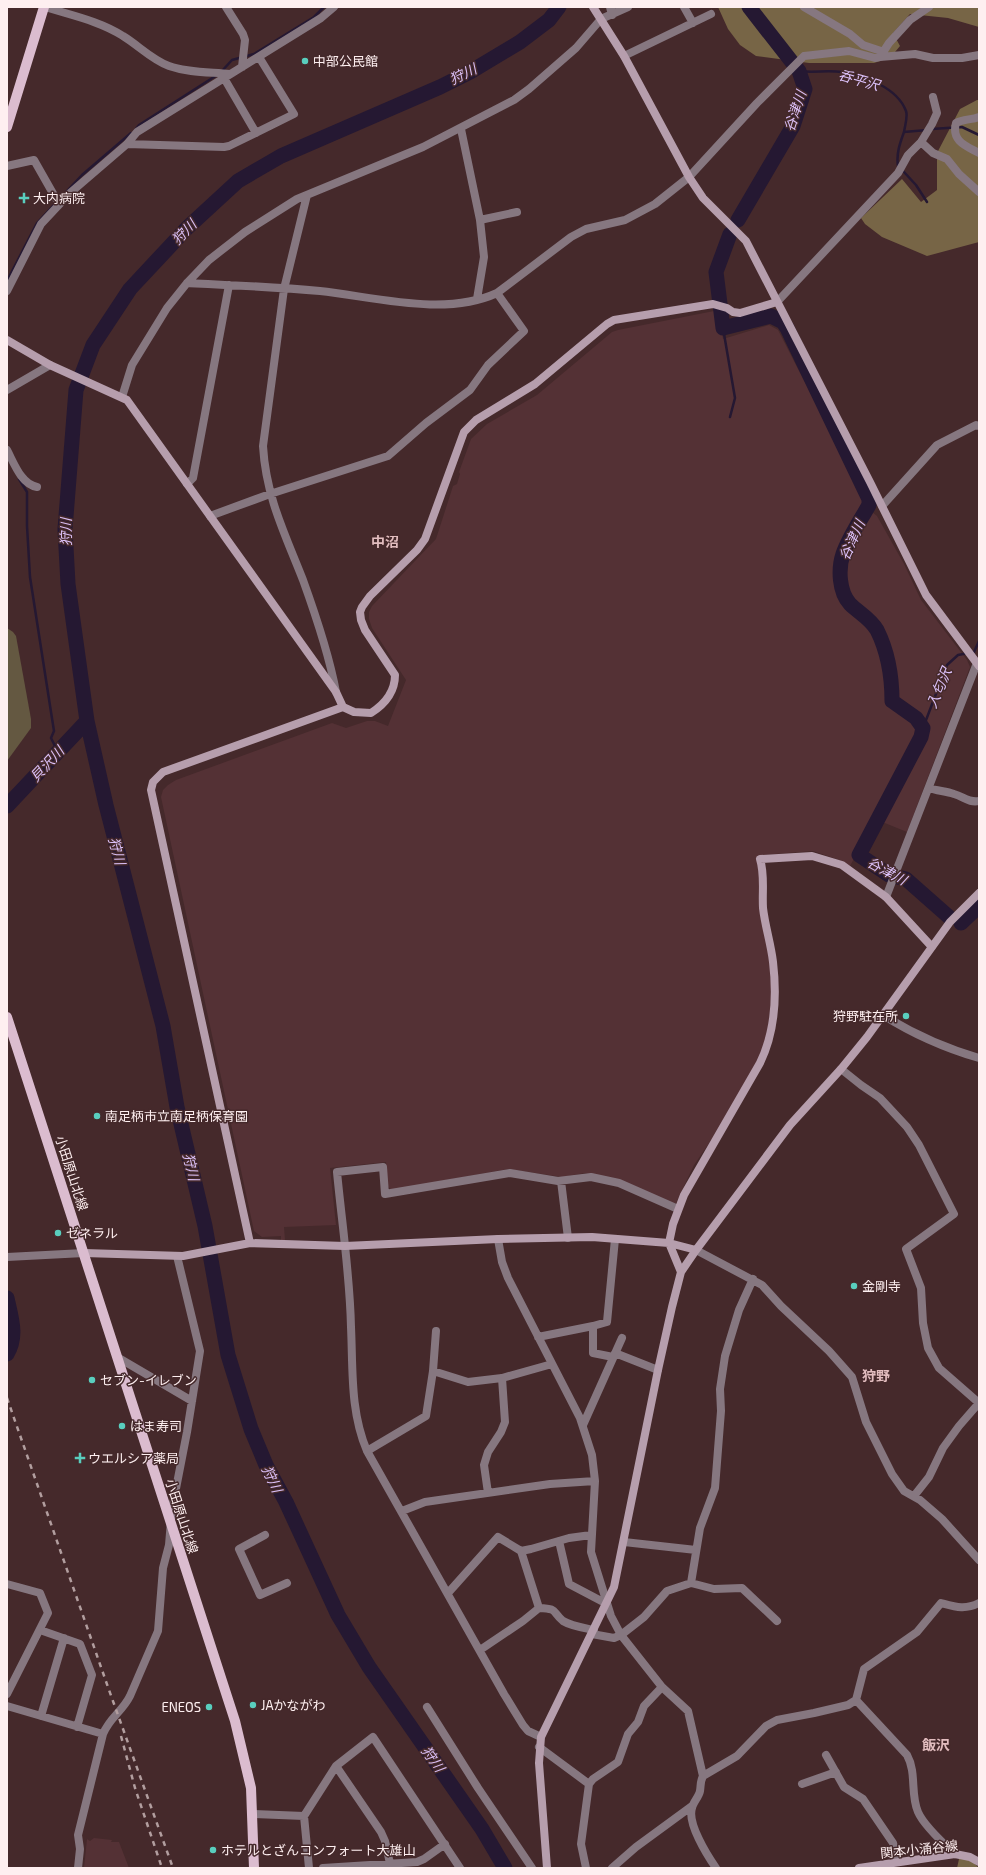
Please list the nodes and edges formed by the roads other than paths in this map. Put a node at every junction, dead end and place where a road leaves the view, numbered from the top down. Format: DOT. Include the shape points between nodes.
graph roads {
  1 [pos="44,7"];
  2 [pos="226,7"];
  3 [pos="334,7"];
  4 [pos="593,7"];
  5 [pos="628,7"];
  6 [pos="684,7"];
  7 [pos="804,7"];
  8 [pos="929,7"];
  9 [pos="611,11"];
  10 [pos="711,14"];
  11 [pos="601,19"];
  12 [pos="693,23"];
  13 [pos="882,54"];
  14 [pos="979,55"];
  15 [pos="624,56"];
  16 [pos="259,57"];
  17 [pos="242,67"];
  18 [pos="227,76"];
  19 [pos="933,97"];
  20 [pos="979,117"];
  21 [pos="7,127"];
  22 [pos="461,129"];
  23 [pos="256,133"];
  24 [pos="921,142"];
  25 [pos="127,144"];
  26 [pos="979,153"];
  27 [pos="7,166"];
  28 [pos="689,177"];
  29 [pos="979,192"];
  30 [pos="307,195"];
  31 [pos="59,204"];
  32 [pos="517,212"];
  33 [pos="480,220"];
  34 [pos="187,283"];
  35 [pos="230,285"];
  36 [pos="284,289"];
  37 [pos="7,291"];
  38 [pos="497,293"];
  39 [pos="477,299"];
  40 [pos="777,302"];
  41 [pos="7,340"];
  42 [pos="50,364"];
  43 [pos="7,390"];
  44 [pos="122,397"];
  45 [pos="979,426"];
  46 [pos="7,450"];
  47 [pos="187,484"];
  48 [pos="37,487"];
  49 [pos="270,494"];
  50 [pos="882,506"];
  51 [pos="210,516"];
  52 [pos="978,664"];
  53 [pos="336,692"];
  54 [pos="343,707"];
  55 [pos="928,788"];
  56 [pos="979,801"];
  57 [pos="979,893"];
  58 [pos="886,897"];
  59 [pos="932,947"];
  60 [pos="883,1015"];
  61 [pos="7,1017"];
  62 [pos="979,1058"];
  63 [pos="841,1069"];
  64 [pos="561,1181"];
  65 [pos="678,1209"];
  66 [pos="568,1238"];
  67 [pos="615,1238"];
  68 [pos="498,1239"];
  69 [pos="669,1242"];
  70 [pos="248,1243"];
  71 [pos="345,1246"];
  72 [pos="696,1250"];
  73 [pos="84,1253"];
  74 [pos="180,1256"];
  75 [pos="7,1257"];
  76 [pos="681,1272"];
  77 [pos="753,1279"];
  78 [pos="593,1326"];
  79 [pos="436,1331"];
  80 [pos="538,1337"];
  81 [pos="622,1338"];
  82 [pos="614,1355"];
  83 [pos="117,1358"];
  84 [pos="552,1364"];
  85 [pos="658,1370"];
  86 [pos="433,1371"];
  87 [pos="502,1378"];
  88 [pos="192,1401"];
  89 [pos="979,1403"];
  90 [pos="583,1425"];
  91 [pos="367,1450"];
  92 [pos="595,1481"];
  93 [pos="488,1493"];
  94 [pos="914,1496"];
  95 [pos="402,1511"];
  96 [pos="171,1526"];
  97 [pos="265,1535"];
  98 [pos="591,1535"];
  99 [pos="559,1541"];
  100 [pos="624,1542"];
  101 [pos="521,1550"];
  102 [pos="696,1550"];
  103 [pos="979,1560"];
  104 [pos="287,1583"];
  105 [pos="691,1583"];
  106 [pos="7,1584"];
  107 [pos="448,1593"];
  108 [pos="979,1603"];
  109 [pos="607,1604"];
  110 [pos="539,1608"];
  111 [pos="777,1621"];
  112 [pos="40,1630"];
  113 [pos="593,1632"];
  114 [pos="621,1635"];
  115 [pos="64,1638"];
  116 [pos="480,1650"];
  117 [pos="662,1687"];
  118 [pos="7,1694"];
  119 [pos="856,1700"];
  120 [pos="7,1706"];
  121 [pos="427,1707"];
  122 [pos="41,1716"];
  123 [pos="77,1727"];
  124 [pos="103,1734"];
  125 [pos="542,1737"];
  126 [pos="539,1747"];
  127 [pos="826,1755"];
  128 [pos="336,1766"];
  129 [pos="836,1772"];
  130 [pos="703,1776"];
  131 [pos="589,1784"];
  132 [pos="802,1784"];
  133 [pos="692,1806"];
  134 [pos="252,1814"];
  135 [pos="304,1816"];
  136 [pos="445,1844"];
  137 [pos="955,1854"];
  138 [pos="898,1862"];
  139 [pos="979,1862"];
  140 [pos="391,1866"];
  141 [pos="78,1868"];
  142 [pos="254,1868"];
  143 [pos="309,1868"];
  144 [pos="323,1868"];
  145 [pos="460,1868"];
  146 [pos="532,1868"];
  147 [pos="547,1868"];
  148 [pos="586,1868"];
  149 [pos="612,1868"];
  150 [pos="716,1868"];
  151 [pos="860,1868"];
  1 -- 18 [label="street" via="117,33 167,66 184,71"];
  1 -- 21 [label="main road"];
  2 -- 17 [label="street" via="245,40"];
  3 -- 16 [label="street"];
  4 -- 11 [label="street"];
  5 -- 9 [label="street"];
  6 -- 12 [label="street"];
  7 -- 13 [label="street" via="850,34 863,45"];
  8 -- 13 [label="street" via="910,20"];
  9 -- 11 [label="street"];
  10 -- 12 [label="street"];
  11 -- 15 [label="street"];
  11 -- 22 [label="street" via="576,48 529,89"];
  12 -- 15 [label="street"];
  13 -- 14 [label="street" via="915,54 933,58"];
  13 -- 28 [label="street" via="875,58 850,50 804,56"];
  15 -- 28 [label="street"];
  16 -- 17 [label="street"];
  16 -- 23 [label="street" via="294,114"];
  17 -- 18 [label="street"];
  18 -- 23 [label="street"];
  18 -- 25 [label="street" via="137,132"];
  19 -- 24 [label="street" via="937,113"];
  20 -- 26 [label="street" via="961,120 956,124 954,131 960,142"];
  22 -- 30 [label="street"];
  22 -- 33 [label="street"];
  23 -- 25 [label="street" via="224,147"];
  24 -- 29 [label="street" via="933,153 947,159"];
  24 -- 40 [label="street" via="908,155 898,173"];
  25 -- 31 [label="street"];
  27 -- 31 [label="street" via="34,160"];
  28 -- 38 [label="street" via="639,214 586,229 571,238"];
  28 -- 40 [label="street" via="703,198 746,241"];
  30 -- 34 [label="street" via="245,232 209,260"];
  30 -- 36 [label="street"];
  31 -- 37 [label="street" via="41,224"];
  32 -- 33 [label="street"];
  33 -- 39 [label="street" via="484,257"];
  34 -- 35 [label="street"];
  34 -- 44 [label="street" via="148,337 132,365"];
  35 -- 36 [label="street"];
  35 -- 47 [label="street" via="193,478"];
  36 -- 39 [label="street" via="411,303 442,304"];
  36 -- 49 [label="street" via="263,446"];
  38 -- 39 [label="street"];
  38 -- 49 [label="street" via="524,331 488,365 470,390 388,456"];
  40 -- 50 [label="street"];
  40 -- 54 [label="street" via="740,313 713,304 614,320 526,391 468,427 425,539 362,607 361,620 395,675 395,684 388,698 371,713 354,712"];
  41 -- 42 [label="street"];
  42 -- 43 [label="street"];
  42 -- 44 [label="street"];
  44 -- 47 [label="street" via="127,400"];
  45 -- 50 [label="street" via="976,425 937,445"];
  46 -- 48 [label="street" via="22,478 30,486"];
  47 -- 51 [label="street"];
  49 -- 51 [label="street"];
  49 -- 53 [label="street" via="303,581 332,669"];
  50 -- 52 [label="street" via="926,596"];
  51 -- 53 [label="street"];
  52 -- 55 [label="street"];
  53 -- 54 [label="street"];
  54 -- 70 [label="street" via="163,772 155,778 151,786"];
  55 -- 56 [label="street" via="972,802"];
  55 -- 58 [label="street"];
  57 -- 59 [label="street" via="950,922"];
  58 -- 59 [label="street"];
  58 -- 65 [label="street" via="842,865 812,856 760,859 775,990 770,1035 760,1063"];
  59 -- 60 [label="street"];
  60 -- 62 [label="street" via="900,1026 953,1050"];
  60 -- 63 [label="street"];
  61 -- 73 [label="main road, 小田原山北線"];
  63 -- 72 [label="street" via="790,1125"];
  63 -- 89 [label="street" via="880,1098 907,1127 919,1145 954,1214 906,1249 921,1288 923,1323 928,1348 939,1368"];
  64 -- 65 [label="street" via="591,1177 619,1183"];
  64 -- 66 [label="street"];
  64 -- 71 [label="street" via="510,1173 385,1194 382,1167 337,1172"];
  65 -- 69 [label="street"];
  66 -- 67 [label="street"];
  66 -- 68 [label="street"];
  67 -- 69 [label="street"];
  67 -- 78 [label="street" via="607,1322"];
  68 -- 71 [label="street"];
  68 -- 80 [label="street" via="508,1278"];
  69 -- 72 [label="street"];
  69 -- 76 [label="street"];
  70 -- 71 [label="street"];
  70 -- 74 [label="street"];
  71 -- 91 [label="street" via="351,1327 351,1371 358,1429"];
  72 -- 76 [label="street"];
  72 -- 77 [label="street"];
  73 -- 74 [label="street"];
  73 -- 75 [label="street"];
  73 -- 83 [label="main road, 小田原山北線"];
  74 -- 88 [label="street" via="200,1351"];
  76 -- 85 [label="street"];
  77 -- 94 [label="street" via="829,1350 852,1378 863,1415 880,1453 904,1491"];
  77 -- 102 [label="street" via="739,1310 726,1356 720,1389 721,1411 714,1488 700,1528"];
  78 -- 80 [label="street"];
  78 -- 82 [label="street" via="593,1353"];
  79 -- 86 [label="street"];
  80 -- 84 [label="street"];
  81 -- 82 [label="street"];
  82 -- 85 [label="street"];
  82 -- 90 [label="street"];
  83 -- 88 [label="street"];
  83 -- 96 [label="main road, 小田原山北線"];
  84 -- 87 [label="street"];
  84 -- 90 [label="street"];
  85 -- 100 [label="street"];
  86 -- 87 [label="street" via="468,1382"];
  86 -- 91 [label="street" via="426,1416"];
  87 -- 93 [label="street" via="504,1422 484,1465"];
  88 -- 96 [label="street"];
  89 -- 94 [label="street" via="943,1448 929,1477"];
  90 -- 92 [label="street" via="592,1455"];
  91 -- 95 [label="street"];
  92 -- 93 [label="street" via="550,1484"];
  92 -- 98 [label="street"];
  93 -- 95 [label="street" via="425,1502"];
  94 -- 103 [label="street" via="942,1519"];
  95 -- 107 [label="street"];
  96 -- 124 [label="street" via="161,1588 158,1630 130,1696 108,1723"];
  96 -- 134 [label="main road, 小田原山北線" via="235,1721 251,1788"];
  97 -- 104 [label="street" via="239,1549 260,1595"];
  98 -- 99 [label="street"];
  98 -- 109 [label="street" via="591,1552"];
  99 -- 101 [label="street"];
  99 -- 109 [label="street" via="569,1584"];
  100 -- 102 [label="street"];
  100 -- 109 [label="street" via="614,1587"];
  101 -- 107 [label="street" via="498,1537"];
  101 -- 110 [label="street"];
  102 -- 105 [label="street"];
  105 -- 111 [label="street" via="714,1589 742,1588"];
  105 -- 114 [label="street" via="668,1591 644,1617"];
  106 -- 112 [label="street" via="40,1593 48,1613"];
  107 -- 116 [label="street"];
  108 -- 119 [label="street" via="970,1608 960,1608 942,1603 917,1632 864,1669"];
  109 -- 113 [label="street"];
  109 -- 114 [label="street"];
  110 -- 113 [label="street" via="556,1611 563,1621"];
  110 -- 116 [label="street"];
  112 -- 115 [label="street"];
  112 -- 118 [label="street"];
  113 -- 114 [label="street" via="614,1638"];
  113 -- 125 [label="street"];
  114 -- 117 [label="street"];
  115 -- 122 [label="street"];
  115 -- 123 [label="street" via="80,1644 92,1675"];
  116 -- 125 [label="street" via="523,1725 528,1731"];
  117 -- 130 [label="street" via="688,1711"];
  117 -- 131 [label="street" via="644,1706 638,1722 628,1734 618,1762"];
  119 -- 130 [label="street" via="848,1705 777,1720 766,1726 737,1756"];
  119 -- 137 [label="street" via="907,1755 912,1765 918,1813"];
  120 -- 122 [label="street"];
  121 -- 146 [label="street"];
  122 -- 123 [label="street"];
  123 -- 124 [label="street"];
  124 -- 141 [label="street" via="78,1835"];
  125 -- 126 [label="street"];
  126 -- 131 [label="street"];
  126 -- 147 [label="street"];
  127 -- 129 [label="street"];
  128 -- 135 [label="street"];
  128 -- 136 [label="street" via="373,1737"];
  128 -- 140 [label="street" via="381,1832"];
  129 -- 132 [label="street"];
  129 -- 138 [label="street" via="844,1786 863,1799 893,1843"];
  130 -- 133 [label="street" via="700,1792"];
  131 -- 148 [label="street" via="581,1844"];
  133 -- 149 [label="street"];
  133 -- 150 [label="street" via="696,1831"];
  134 -- 135 [label="street"];
  134 -- 142 [label="main road, 小田原山北線"];
  135 -- 143 [label="street"];
  136 -- 140 [label="street" via="417,1862"];
  136 -- 145 [label="street"];
  137 -- 138 [label="street, 関本小涌谷線"];
  137 -- 139 [label="street, 関本小涌谷線"];
  138 -- 151 [label="street, 関本小涌谷線"];
  140 -- 144 [label="street"];
}
